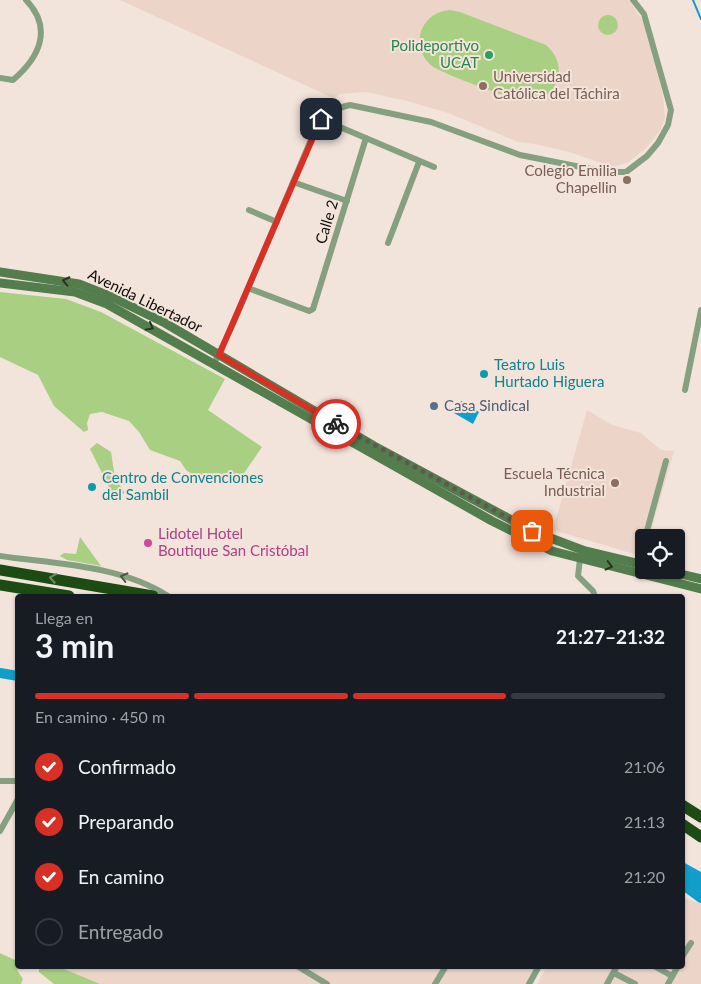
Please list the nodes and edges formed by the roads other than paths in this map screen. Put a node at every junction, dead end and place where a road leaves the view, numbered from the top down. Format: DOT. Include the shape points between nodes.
graph roads {
  1 [pos="26,0"];
  2 [pos="633,0"];
  3 [pos="0,78"];
  4 [pos="321,119"];
  5 [pos="366,138"];
  6 [pos="419,162"];
  7 [pos="434,168"];
  8 [pos="293,182"];
  9 [pos="347,201"];
  10 [pos="248,210"];
  11 [pos="277,222"];
  12 [pos="388,243"];
  13 [pos="0,272"];
  14 [pos="0,283"];
  15 [pos="248,288"];
  16 [pos="701,310"];
  17 [pos="219,355"];
  18 [pos="214,364"];
  19 [pos="685,390"];
  20 [pos="666,461"];
  21 [pos="647,529"];
  22 [pos="0,556"];
  23 [pos="580,559"];
  24 [pos="635,563"];
  25 [pos="0,570"];
  26 [pos="685,575"];
  27 [pos="701,579"];
  28 [pos="0,586"];
  29 [pos="701,589"];
  30 [pos="55,594"];
  31 [pos="141,594"];
  32 [pos="165,594"];
  33 [pos="594,594"];
  34 [pos="15,780"];
  35 [pos="0,781"];
  36 [pos="15,804"];
  37 [pos="685,807"];
  38 [pos="701,817"];
  39 [pos="685,826"];
  40 [pos="0,831"];
  41 [pos="701,837"];
  42 [pos="691,943"];
  43 [pos="685,951"];
  44 [pos="302,969"];
  45 [pos="444,969"];
  46 [pos="537,969"];
  47 [pos="616,969"];
  48 [pos="659,969"];
  49 [pos="676,969"];
  50 [pos="614,973"];
  51 [pos="672,976"];
  52 [pos="327,984"];
  53 [pos="435,984"];
  54 [pos="529,984"];
  55 [pos="608,984"];
  56 [pos="635,984"];
  57 [pos="668,984"];
  1 -- 3 [label="street" via="41,21 42,37 23,72 13,80"];
  2 -- 4 [label="street" via="644,14 671,110 668,125 658,143 626,172 606,172 520,155 431,122 350,105 340,107"];
  4 -- 5 [label="street"];
  4 -- 8 [label="street"];
  5 -- 6 [label="street"];
  5 -- 9 [label="street, Calle 2"];
  6 -- 7 [label="street"];
  6 -- 12 [label="street"];
  8 -- 9 [label="street"];
  8 -- 11 [label="street"];
  9 -- 15 [label="street, Calle 2" via="314,306 309,311"];
  10 -- 11 [label="street"];
  11 -- 15 [label="street"];
  17 -- 13 [label="main road, Avenida Libertador, one-way" via="165,324 79,284"];
  14 -- 18 [label="main road, Avenida Libertador, one-way" via="48,287 91,296"];
  15 -- 17 [label="street"];
  16 -- 19 [label="street"];
  17 -- 18 [label="street"];
  17 -- 24 [label="main road, Avenida Libertador" via="374,446 532,531 585,551"];
  18 -- 23 [label="main road, Avenida Libertador" via="492,520 552,551"];
  20 -- 21 [label="street"];
  32 -- 22 [label="street, one-way" via="130,578"];
  23 -- 29 [label="main road, Avenida Libertador, one-way"];
  23 -- 33 [label="street" via="578,576"];
  31 -- 25 [label="highway, one-way"];
  26 -- 27 [label="main road"];
  28 -- 30 [label="highway"];
  34 -- 35 [label="street"];
  36 -- 40 [label="street"];
  37 -- 38 [label="highway"];
  39 -- 41 [label="highway"];
  42 -- 43 [label="street"];
  44 -- 52 [label="street"];
  45 -- 53 [label="street"];
  46 -- 54 [label="street"];
  47 -- 50 [label="street"];
  48 -- 51 [label="street"];
  49 -- 51 [label="street"];
  50 -- 55 [label="street"];
  50 -- 56 [label="street"];
  51 -- 57 [label="street"];
}
